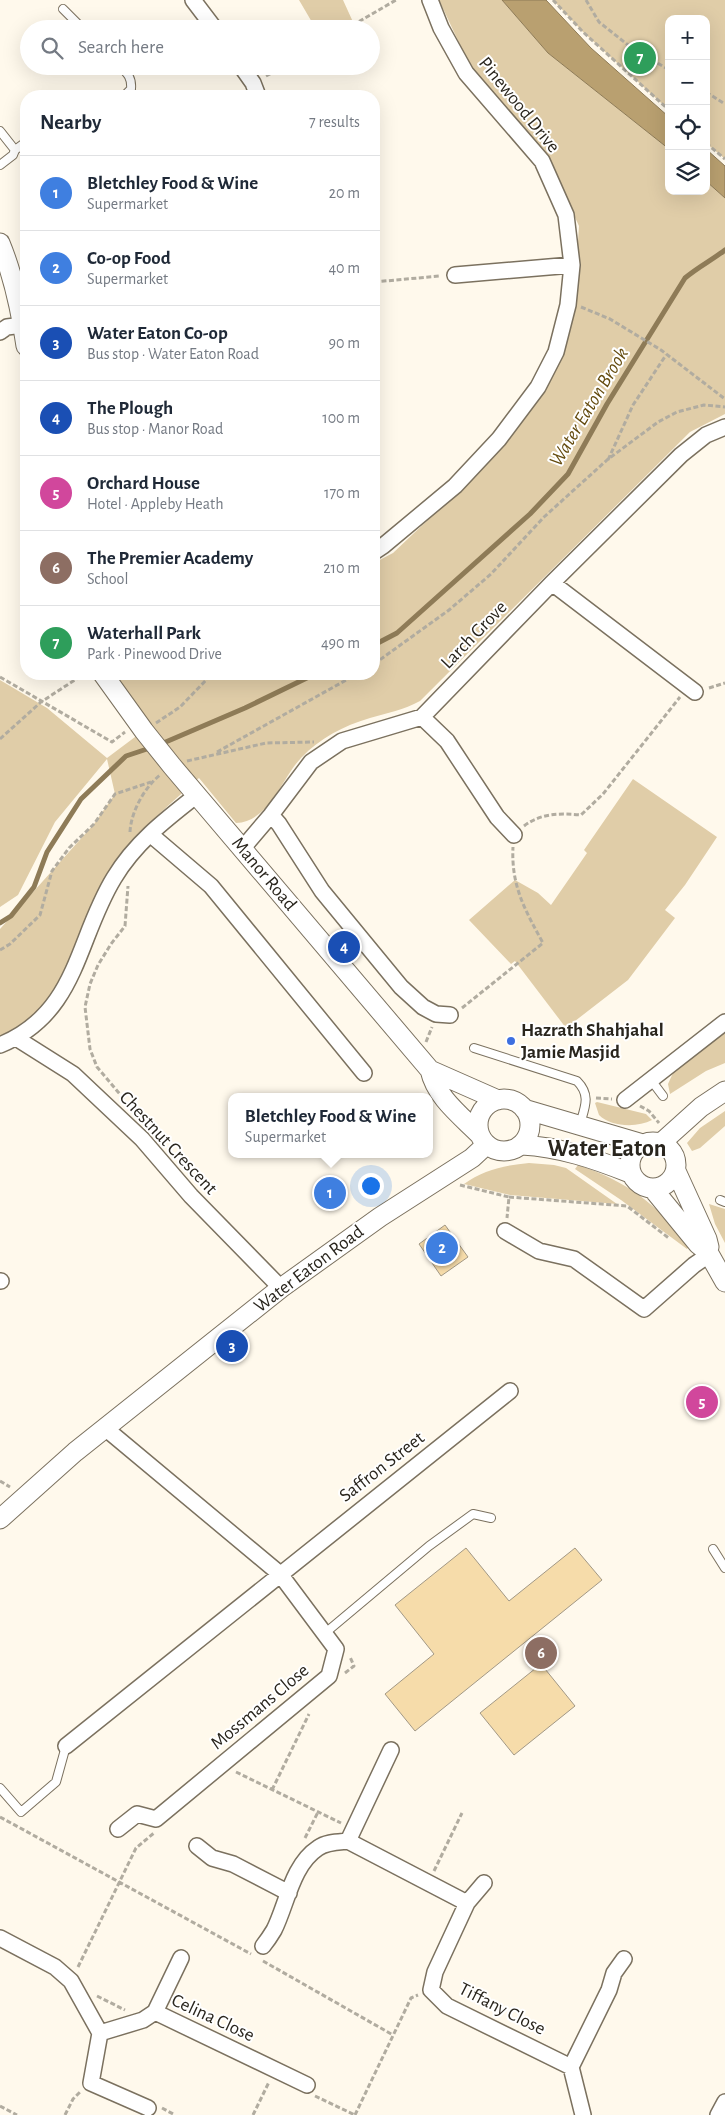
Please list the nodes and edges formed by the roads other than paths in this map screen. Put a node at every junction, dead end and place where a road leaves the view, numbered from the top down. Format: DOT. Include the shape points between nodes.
graph roads {
  1 [pos="193,0"];
  2 [pos="430,0"];
  3 [pos="63,9"];
  4 [pos="74,20"];
  5 [pos="208,20"];
  6 [pos="129,75"];
  7 [pos="246,75"];
  8 [pos="130,90"];
  9 [pos="255,90"];
  10 [pos="0,131"];
  11 [pos="20,146"];
  12 [pos="15,150"];
  13 [pos="0,165"];
  14 [pos="0,243"];
  15 [pos="572,265"];
  16 [pos="454,275"];
  17 [pos="20,312"];
  18 [pos="20,326"];
  19 [pos="0,332"];
  20 [pos="725,427"];
  21 [pos="380,548"];
  22 [pos="552,583"];
  23 [pos="107,680"];
  24 [pos="692,690"];
  25 [pos="422,717"];
  26 [pos="196,795"];
  27 [pos="271,815"];
  28 [pos="150,834"];
  29 [pos="514,834"];
  30 [pos="242,848"];
  31 [pos="443,1014"];
  32 [pos="725,1022"];
  33 [pos="16,1038"];
  34 [pos="0,1044"];
  35 [pos="474,1048"];
  36 [pos="425,1065"];
  37 [pos="364,1073"];
  38 [pos="650,1080"];
  39 [pos="725,1091"];
  40 [pos="663,1096"];
  41 [pos="498,1100"];
  42 [pos="625,1100"];
  43 [pos="524,1108"];
  44 [pos="580,1124"];
  45 [pos="483,1139"];
  46 [pos="522,1144"];
  47 [pos="652,1144"];
  48 [pos="676,1170"];
  49 [pos="630,1173"];
  50 [pos="653,1189"];
  51 [pos="505,1231"];
  52 [pos="709,1253"];
  53 [pos="724,1277"];
  54 [pos="281,1288"];
  55 [pos="510,1392"];
  56 [pos="105,1428"];
  57 [pos="491,1518"];
  58 [pos="0,1519"];
  59 [pos="713,1549"];
  60 [pos="725,1568"];
  61 [pos="280,1574"];
  62 [pos="324,1634"];
  63 [pos="66,1746"];
  64 [pos="391,1750"];
  65 [pos="0,1788"];
  66 [pos="118,1829"];
  67 [pos="348,1841"];
  68 [pos="197,1846"];
  69 [pos="484,1884"];
  70 [pos="289,1892"];
  71 [pos="467,1903"];
  72 [pos="1,1940"];
  73 [pos="263,1946"];
  74 [pos="181,1958"];
  75 [pos="624,1958"];
  76 [pos="149,2016"];
  77 [pos="100,2033"];
  78 [pos="571,2067"];
  79 [pos="307,2085"];
  80 [pos="725,2102"];
  81 [pos="148,2108"];
  82 [pos="583,2115"];
  83 [pos="718,2115"];
  1 -- 5 [label="street"];
  2 -- 15 [label="street, Pinewood Drive" via="441,28 466,73 542,161 566,214"];
  3 -- 4 [label="lane"];
  6 -- 8 [label="lane"];
  7 -- 9 [label="street"];
  10 -- 12 [label="lane"];
  11 -- 12 [label="lane"];
  12 -- 13 [label="lane"];
  14 -- 17 [label="street" via="9,265"];
  15 -- 16 [label="street"];
  15 -- 21 [label="street, Pinewood Drive" via="568,305 556,352 538,387 499,439 455,486"];
  18 -- 19 [label="street"];
  20 -- 22 [label="street, Larch Grove" via="706,435 681,455"];
  22 -- 24 [label="street"];
  22 -- 25 [label="street, Larch Grove"];
  23 -- 26 [label="street, Manor Road"];
  25 -- 27 [label="street, Larch Grove" via="329,749 311,762"];
  25 -- 29 [label="street" via="446,741 497,817"];
  26 -- 28 [label="street"];
  26 -- 30 [label="street, Manor Road"];
  27 -- 30 [label="street, Larch Grove"];
  27 -- 31 [label="street" via="322,891 395,979 419,1004"];
  28 -- 33 [label="street" via="130,854 110,885 76,968 60,997 38,1022"];
  28 -- 37 [label="street" via="210,886"];
  30 -- 36 [label="street, Manor Road"];
  32 -- 38 [label="street"];
  33 -- 34 [label="street"];
  33 -- 54 [label="street, Chestnut Crescent" via="73,1074 142,1138 191,1196"];
  35 -- 44 [label="lane" via="577,1081 587,1100"];
  36 -- 41 [label="street, Manor Road"];
  36 -- 45 [label="street, Manor Road" via="444,1099"];
  38 -- 40 [label="lane"];
  38 -- 42 [label="street"];
  39 -- 47 [label="street"];
  41 -- 43 [label="street" via="509,1100"];
  41 -- 45 [label="street" via="482,1111 477,1125"];
  43 -- 44 [label="street"];
  43 -- 46 [label="street" via="530,1126"];
  44 -- 47 [label="street"];
  45 -- 46 [label="street" via="494,1150 503,1152"];
  45 -- 54 [label="street, Water Eaton Road" via="472,1158 380,1217"];
  46 -- 49 [label="street" via="576,1153"];
  47 -- 48 [label="street" via="672,1152"];
  47 -- 49 [label="street" via="638,1147 630,1159"];
  48 -- 50 [label="street" via="666,1184"];
  48 -- 52 [label="street" via="707,1239"];
  49 -- 50 [label="street" via="640,1185"];
  50 -- 52 [label="street"];
  51 -- 52 [label="street" via="539,1251 574,1259 644,1309"];
  52 -- 53 [label="street"];
  54 -- 56 [label="street, Water Eaton Road"];
  55 -- 61 [label="street, Saffron Street"];
  56 -- 58 [label="street, Water Eaton Road"];
  56 -- 61 [label="street"];
  57 -- 62 [label="lane" via="473,1514 429,1546"];
  59 -- 60 [label="lane"];
  61 -- 62 [label="street, Mossmans Close"];
  61 -- 63 [label="street, Saffron Street"];
  62 -- 66 [label="street, Mossmans Close" via="336,1649 329,1676 156,1819 137,1814"];
  63 -- 65 [label="lane" via="56,1782 21,1812"];
  64 -- 67 [label="street"];
  67 -- 70 [label="street" via="319,1847 306,1858"];
  67 -- 71 [label="street"];
  68 -- 70 [label="street" via="212,1858 233,1864"];
  69 -- 71 [label="street, Tiffany Close"];
  70 -- 73 [label="street" via="274,1930"];
  71 -- 78 [label="street, Tiffany Close" via="435,1972 431,1990 447,2006"];
  72 -- 77 [label="street" via="55,1967 71,1981"];
  74 -- 76 [label="street"];
  75 -- 78 [label="street"];
  76 -- 77 [label="street, Celina Close"];
  76 -- 79 [label="street, Celina Close"];
  77 -- 81 [label="street" via="91,2083"];
  78 -- 82 [label="street"];
  80 -- 83 [label="street"];
}
